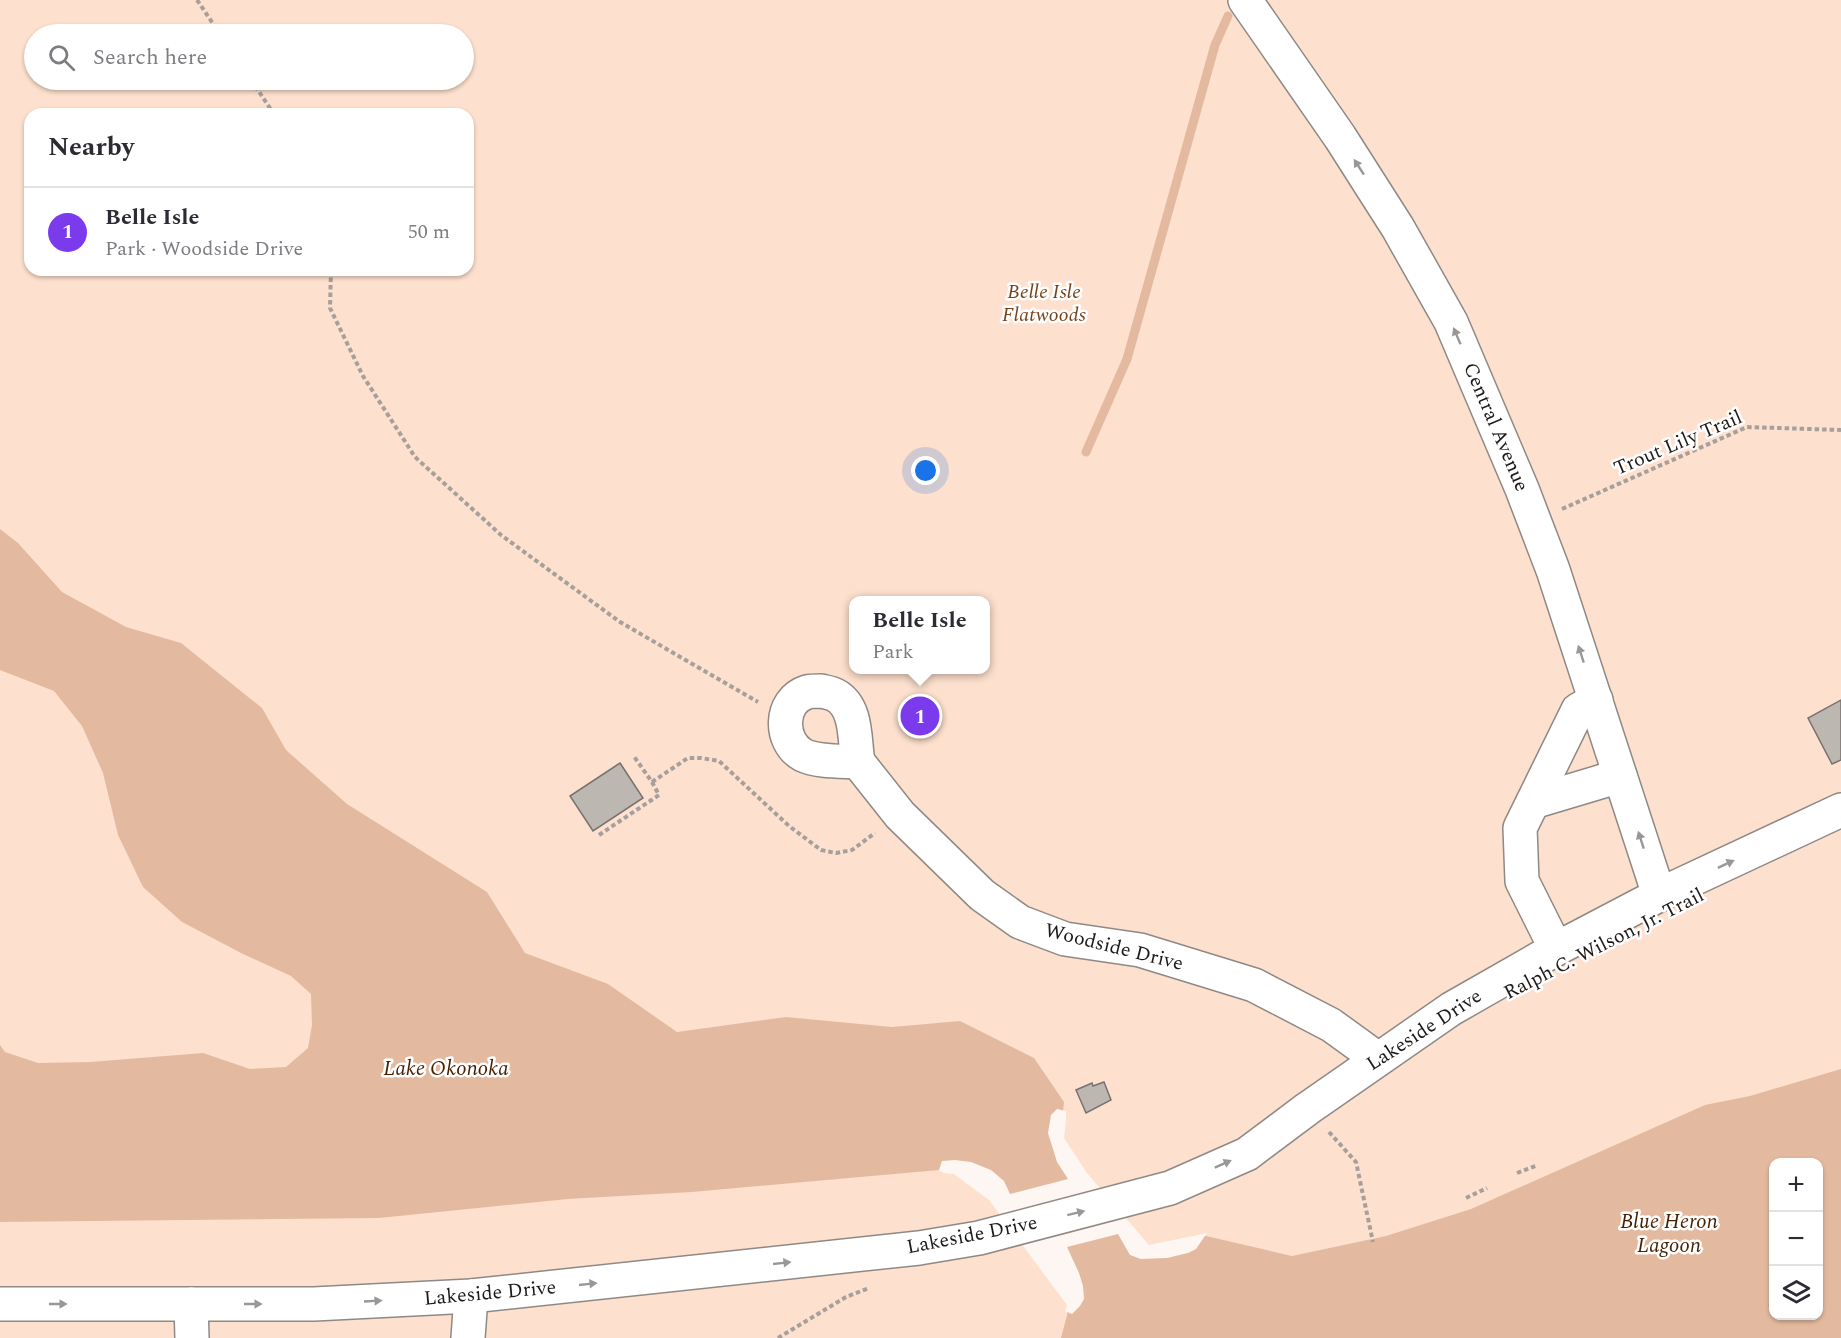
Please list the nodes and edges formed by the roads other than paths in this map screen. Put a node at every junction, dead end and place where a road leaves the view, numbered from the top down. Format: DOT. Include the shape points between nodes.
graph roads {
  1 [pos="1245,0"];
  2 [pos="1596,700"];
  3 [pos="858,762"];
  4 [pos="1620,776"];
  5 [pos="1533,802"];
  6 [pos="1841,810"];
  7 [pos="1659,895"];
  8 [pos="1556,949"];
  9 [pos="1378,1059"];
  10 [pos="471,1296"];
  11 [pos="0,1304"];
  12 [pos="191,1304"];
  13 [pos="192,1338"];
  14 [pos="468,1338"];
  2 -- 1 [label="street, Central Avenue, one-way" via="1535,521 1451,322 1353,157"];
  2 -- 4 [label="street, Central Avenue"];
  2 -- 5 [label="street" via="1578,710"];
  3 -- 3 [label="street" via="816,760 797,751 790,744 784,718 790,705 808,692 836,696 850,710"];
  3 -- 9 [label="street, Woodside Drive" via="900,815 982,895 1020,922 1065,939 1140,950 1254,986 1331,1025"];
  4 -- 5 [label="street"];
  7 -- 4 [label="street, Central Avenue, one-way"];
  5 -- 8 [label="street" via="1520,828 1522,881"];
  7 -- 6 [label="street, Lakeside Drive, one-way"];
  7 -- 8 [label="street, Lakeside Drive"];
  8 -- 9 [label="street, Lakeside Drive" via="1451,1009"];
  10 -- 9 [label="street, Lakeside Drive, one-way" via="920,1248 979,1238 1170,1188 1247,1154"];
  12 -- 10 [label="street, Lakeside Drive, one-way" via="314,1304"];
  10 -- 14 [label="street"];
  11 -- 12 [label="street, Lakeside Drive, one-way"];
  12 -- 13 [label="street"];
}
